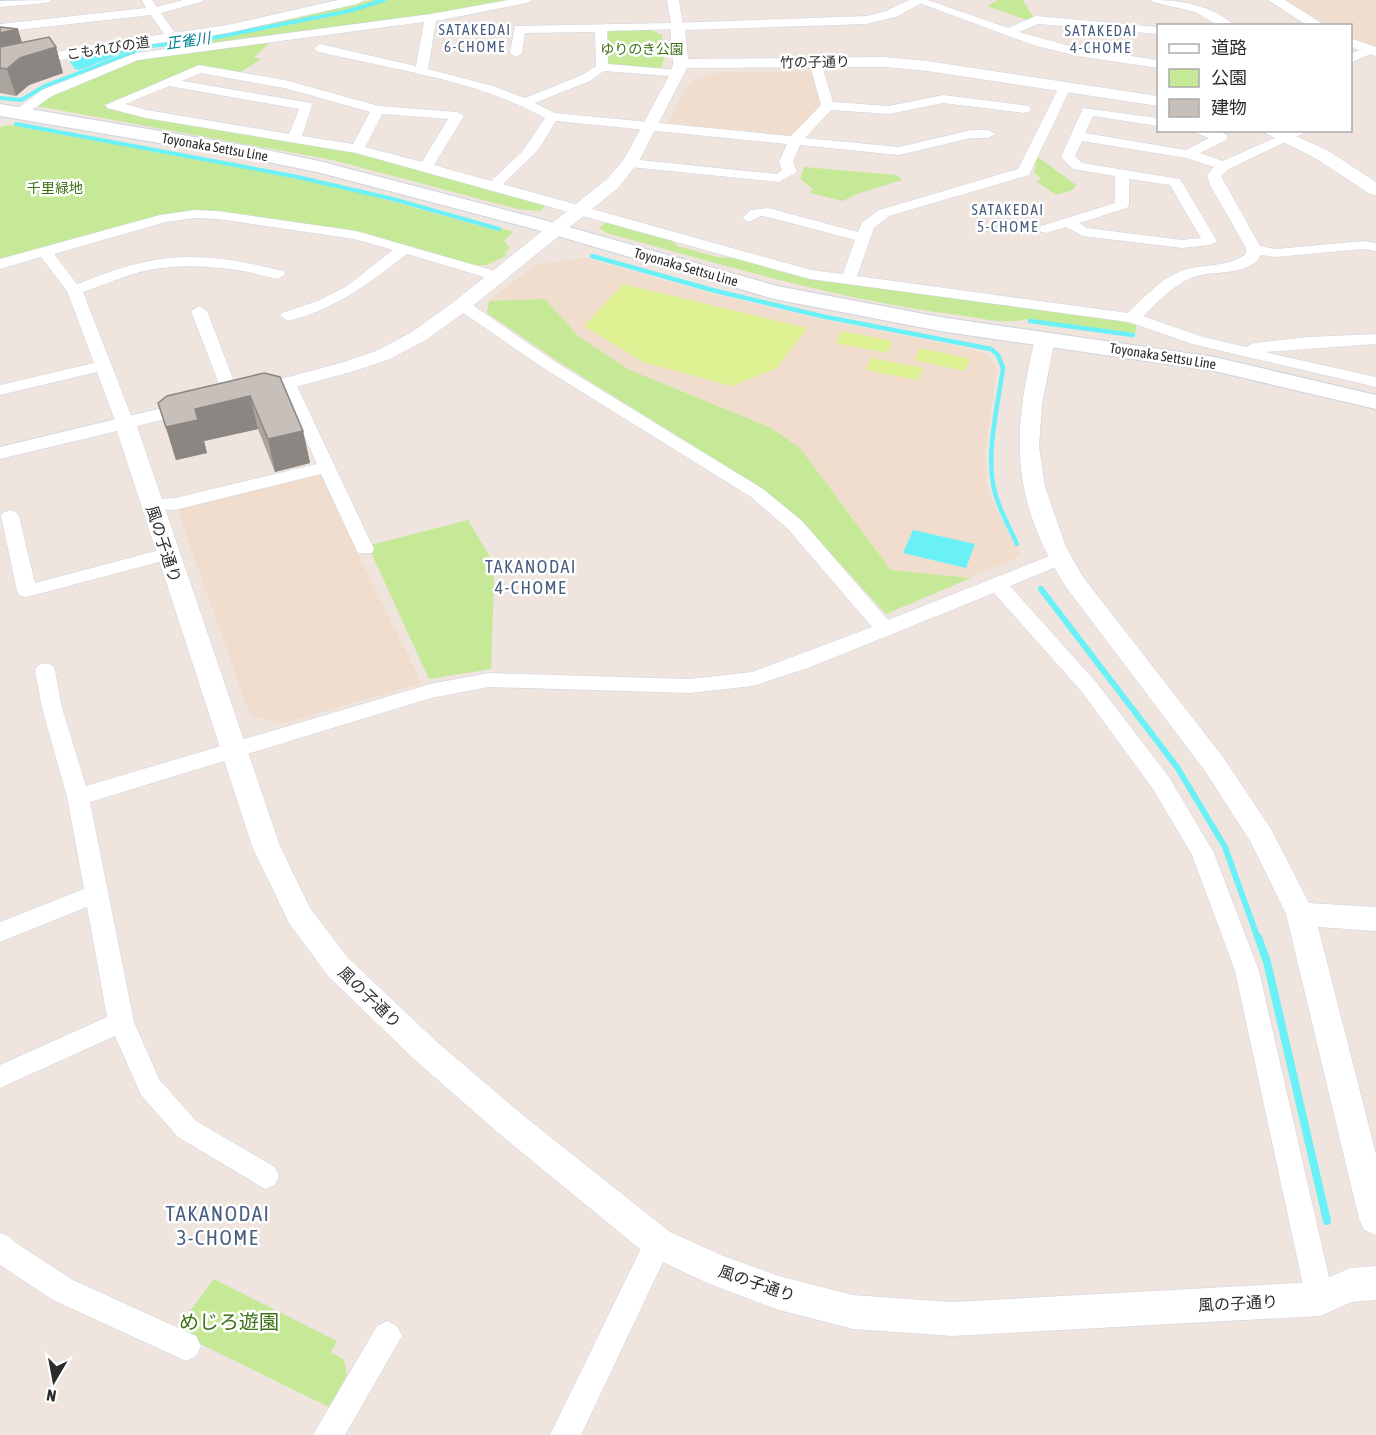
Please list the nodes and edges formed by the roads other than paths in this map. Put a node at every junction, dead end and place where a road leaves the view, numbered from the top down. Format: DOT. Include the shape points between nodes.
graph roads {
  1 [pos="46,0"];
  2 [pos="197,0"];
  3 [pos="357,0"];
  4 [pos="527,0"];
  5 [pos="673,0"];
  6 [pos="918,0"];
  7 [pos="1157,0"];
  8 [pos="1275,0"];
  9 [pos="0,4"];
  10 [pos="150,5"];
  11 [pos="431,18"];
  12 [pos="1225,24"];
  13 [pos="1316,24"];
  14 [pos="677,26"];
  15 [pos="0,28"];
  16 [pos="602,28"];
  17 [pos="1157,30"];
  18 [pos="1009,32"];
  19 [pos="172,38"];
  20 [pos="1352,43"];
  21 [pos="320,48"];
  22 [pos="20,49"];
  23 [pos="1372,51"];
  24 [pos="516,53"];
  25 [pos="50,57"];
  26 [pos="136,57"];
  27 [pos="1352,58"];
  28 [pos="814,62"];
  29 [pos="1157,64"];
  30 [pos="602,67"];
  31 [pos="0,68"];
  32 [pos="199,69"];
  33 [pos="679,69"];
  34 [pos="421,71"];
  35 [pos="168,82"];
  36 [pos="1065,87"];
  37 [pos="1157,101"];
  38 [pos="526,102"];
  39 [pos="828,106"];
  40 [pos="1024,109"];
  41 [pos="378,110"];
  42 [pos="9,112"];
  43 [pos="552,117"];
  44 [pos="1157,122"];
  45 [pos="648,126"];
  46 [pos="1202,132"];
  47 [pos="1272,132"];
  48 [pos="1300,132"];
  49 [pos="988,134"];
  50 [pos="1077,136"];
  51 [pos="294,138"];
  52 [pos="1287,138"];
  53 [pos="795,140"];
  54 [pos="357,149"];
  55 [pos="1188,154"];
  56 [pos="630,163"];
  57 [pos="1224,166"];
  58 [pos="426,167"];
  59 [pos="1122,174"];
  60 [pos="494,185"];
  61 [pos="1376,190"];
  62 [pos="581,210"];
  63 [pos="749,218"];
  64 [pos="1068,222"];
  65 [pos="1243,227"];
  66 [pos="1202,228"];
  67 [pos="1046,229"];
  68 [pos="557,230"];
  69 [pos="863,238"];
  70 [pos="1376,247"];
  71 [pos="403,250"];
  72 [pos="1256,250"];
  73 [pos="44,251"];
  74 [pos="0,264"];
  75 [pos="278,274"];
  76 [pos="497,276"];
  77 [pos="848,281"];
  78 [pos="74,290"];
  79 [pos="462,305"];
  80 [pos="199,311"];
  81 [pos="288,316"];
  82 [pos="1132,318"];
  83 [pos="1044,339"];
  84 [pos="1376,339"];
  85 [pos="1237,350"];
  86 [pos="104,365"];
  87 [pos="1376,382"];
  88 [pos="288,384"];
  89 [pos="0,390"];
  90 [pos="232,397"];
  91 [pos="1376,402"];
  92 [pos="125,423"];
  93 [pos="0,453"];
  94 [pos="327,467"];
  95 [pos="151,504"];
  96 [pos="10,516"];
  97 [pos="365,549"];
  98 [pos="167,554"];
  99 [pos="1059,559"];
  100 [pos="997,584"];
  101 [pos="885,629"];
  102 [pos="45,670"];
  103 [pos="234,748"];
  104 [pos="78,798"];
  105 [pos="95,894"];
  106 [pos="1300,914"];
  107 [pos="1376,919"];
  108 [pos="0,932"];
  109 [pos="121,1022"];
  110 [pos="0,1077"];
  111 [pos="265,1176"];
  112 [pos="1376,1218"];
  113 [pos="658,1243"];
  114 [pos="0,1246"];
  115 [pos="1376,1283"];
  116 [pos="1320,1299"];
  117 [pos="387,1336"];
  118 [pos="186,1346"];
  119 [pos="328,1435"];
  120 [pos="565,1435"];
  1 -- 9 [label="street"];
  2 -- 10 [label="street"];
  3 -- 19 [label="street, こもれびの道"];
  4 -- 11 [label="street"];
  5 -- 14 [label="street"];
  6 -- 14 [label="street" via="891,14 866,20"];
  6 -- 18 [label="street"];
  7 -- 12 [label="street" via="1199,9"];
  8 -- 13 [label="street"];
  10 -- 15 [label="street"];
  10 -- 19 [label="street"];
  11 -- 26 [label="street"];
  11 -- 34 [label="street"];
  14 -- 16 [label="street"];
  14 -- 33 [label="street"];
  16 -- 24 [label="street" via="519,29"];
  16 -- 30 [label="street"];
  17 -- 18 [label="street" via="1036,20"];
  18 -- 29 [label="street" via="1077,52"];
  19 -- 25 [label="street, こもれびの道"];
  20 -- 23 [label="street"];
  21 -- 34 [label="street"];
  22 -- 25 [label="street"];
  23 -- 27 [label="street"];
  25 -- 31 [label="street, こもれびの道"];
  26 -- 32 [label="street"];
  26 -- 42 [label="street" via="73,81"];
  28 -- 33 [label="street, 竹の子通り"];
  28 -- 36 [label="street, 竹の子通り" via="927,66"];
  28 -- 39 [label="street"];
  30 -- 33 [label="street"];
  30 -- 38 [label="street"];
  32 -- 35 [label="street"];
  32 -- 41 [label="street" via="285,84"];
  33 -- 45 [label="street"];
  34 -- 38 [label="street" via="482,85"];
  35 -- 51 [label="street" via="306,106"];
  35 -- 51 [label="street" via="112,105"];
  36 -- 37 [label="street, 竹の子通り"];
  36 -- 69 [label="street" via="1026,175 884,213 867,226"];
  38 -- 43 [label="street"];
  39 -- 40 [label="street" via="889,110 928,98"];
  39 -- 53 [label="street"];
  41 -- 54 [label="street"];
  41 -- 58 [label="street" via="457,116"];
  42 -- 68 [label="main road, Toyonaka Settsu Line" via="319,167"];
  43 -- 45 [label="street"];
  43 -- 60 [label="street" via="544,135 525,159"];
  44 -- 50 [label="street" via="1088,111"];
  45 -- 53 [label="street"];
  45 -- 56 [label="street"];
  46 -- 55 [label="street" via="1221,137"];
  47 -- 52 [label="street"];
  48 -- 52 [label="street"];
  49 -- 53 [label="street" via="899,151"];
  50 -- 55 [label="street"];
  50 -- 59 [label="street" via="1068,157 1078,166"];
  51 -- 54 [label="street"];
  52 -- 57 [label="street"];
  52 -- 61 [label="street" via="1321,154"];
  53 -- 56 [label="street" via="786,162 790,172 779,178"];
  54 -- 58 [label="street"];
  55 -- 57 [label="street"];
  56 -- 62 [label="street"];
  57 -- 65 [label="street" via="1215,175 1217,187"];
  58 -- 60 [label="street"];
  59 -- 64 [label="street" via="1122,205"];
  59 -- 66 [label="street" via="1175,182"];
  60 -- 62 [label="street"];
  62 -- 68 [label="street"];
  62 -- 77 [label="street" via="810,274"];
  63 -- 69 [label="street" via="754,213 769,211"];
  64 -- 66 [label="street" via="1083,232 1182,244 1210,241"];
  64 -- 67 [label="street"];
  65 -- 66 [label="street"];
  65 -- 72 [label="street"];
  68 -- 76 [label="street"];
  68 -- 83 [label="main road, Toyonaka Settsu Line" via="774,292"];
  69 -- 77 [label="street"];
  70 -- 72 [label="street" via="1276,253"];
  71 -- 73 [label="street" via="356,235 195,214 165,218"];
  71 -- 76 [label="street"];
  71 -- 81 [label="street" via="352,289"];
  72 -- 82 [label="street" via="1248,262 1179,278"];
  73 -- 74 [label="street"];
  73 -- 78 [label="street"];
  75 -- 78 [label="street" via="191,262 156,264"];
  76 -- 79 [label="street"];
  77 -- 82 [label="street"];
  78 -- 86 [label="street"];
  79 -- 88 [label="street" via="420,336 383,355"];
  79 -- 101 [label="street" via="551,366 757,493 795,525"];
  80 -- 90 [label="street"];
  82 -- 85 [label="street"];
  83 -- 91 [label="main road, Toyonaka Settsu Line" via="1214,364"];
  83 -- 99 [label="street" via="1030,438 1033,490"];
  84 -- 85 [label="street"];
  85 -- 87 [label="street"];
  86 -- 89 [label="street"];
  86 -- 92 [label="street"];
  88 -- 90 [label="street"];
  88 -- 94 [label="street"];
  90 -- 92 [label="street"];
  92 -- 93 [label="street"];
  92 -- 95 [label="street, 風の子通り"];
  94 -- 95 [label="street" via="175,504"];
  94 -- 97 [label="street"];
  95 -- 98 [label="street, 風の子通り"];
  96 -- 98 [label="street" via="27,591"];
  98 -- 103 [label="street, 風の子通り"];
  99 -- 100 [label="street"];
  99 -- 106 [label="street" via="1214,764 1261,836"];
  100 -- 101 [label="street"];
  100 -- 116 [label="street" via="1089,687 1161,783 1203,853 1247,971"];
  101 -- 103 [label="street" via="753,679 689,686 489,680 430,691"];
  102 -- 104 [label="street"];
  103 -- 104 [label="street"];
  103 -- 113 [label="street, 風の子通り" via="266,846 299,915 338,967 505,1120"];
  104 -- 105 [label="street"];
  105 -- 108 [label="street"];
  105 -- 109 [label="street"];
  106 -- 107 [label="street"];
  106 -- 112 [label="street"];
  109 -- 110 [label="street"];
  109 -- 111 [label="street" via="150,1087 187,1129"];
  113 -- 116 [label="street, 風の子通り" via="779,1293 853,1312 952,1319"];
  113 -- 120 [label="street"];
  114 -- 118 [label="street" via="63,1290"];
  115 -- 116 [label="street, 風の子通り" via="1350,1285"];
  117 -- 119 [label="street"];
}
